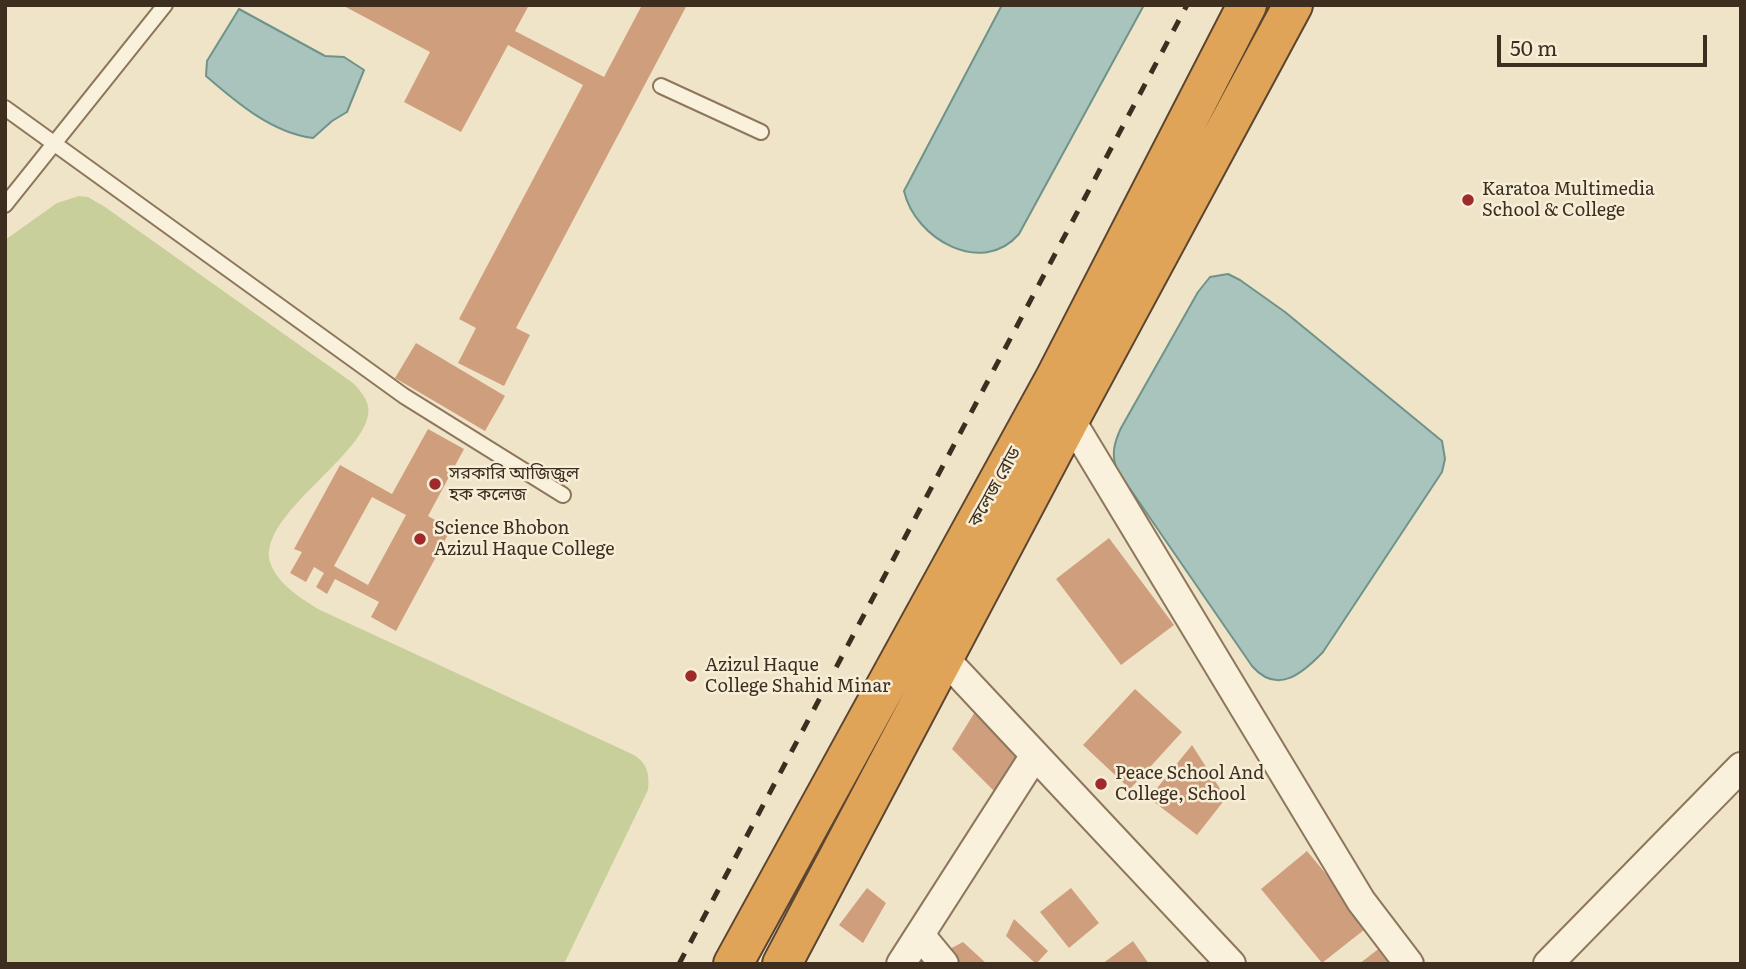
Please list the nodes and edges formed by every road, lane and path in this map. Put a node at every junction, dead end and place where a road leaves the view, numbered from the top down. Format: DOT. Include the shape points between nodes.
graph roads {
  1 [pos="165,5"];
  2 [pos="1247,5"];
  3 [pos="1293,5"];
  4 [pos="662,86"];
  5 [pos="5,108"];
  6 [pos="761,132"];
  7 [pos="54,144"];
  8 [pos="5,205"];
  9 [pos="1055,378"];
  10 [pos="1070,419"];
  11 [pos="563,495"];
  12 [pos="944,658"];
  13 [pos="1035,755"];
  14 [pos="1741,767"];
  15 [pos="919,935"];
  16 [pos="733,964"];
  17 [pos="782,964"];
  18 [pos="901,964"];
  19 [pos="944,964"];
  20 [pos="1231,964"];
  21 [pos="1409,964"];
  22 [pos="1548,964"];
  1 -- 7 [label="lane"];
  2 -- 9 [label="highway, কলেজ রোড"];
  3 -- 10 [label="highway, কলেজ রোড"];
  4 -- 6 [label="lane"];
  5 -- 7 [label="lane"];
  7 -- 8 [label="lane"];
  7 -- 11 [label="lane" via="404,396"];
  9 -- 10 [label="street"];
  9 -- 16 [label="highway, কলেজ রোড"];
  10 -- 12 [label="highway, কলেজ রোড"];
  10 -- 21 [label="street" via="1361,901"];
  12 -- 13 [label="street"];
  12 -- 17 [label="highway, কলেজ রোড"];
  13 -- 15 [label="street"];
  13 -- 20 [label="street"];
  14 -- 22 [label="street"];
  15 -- 18 [label="street"];
  15 -- 19 [label="street"];
}
